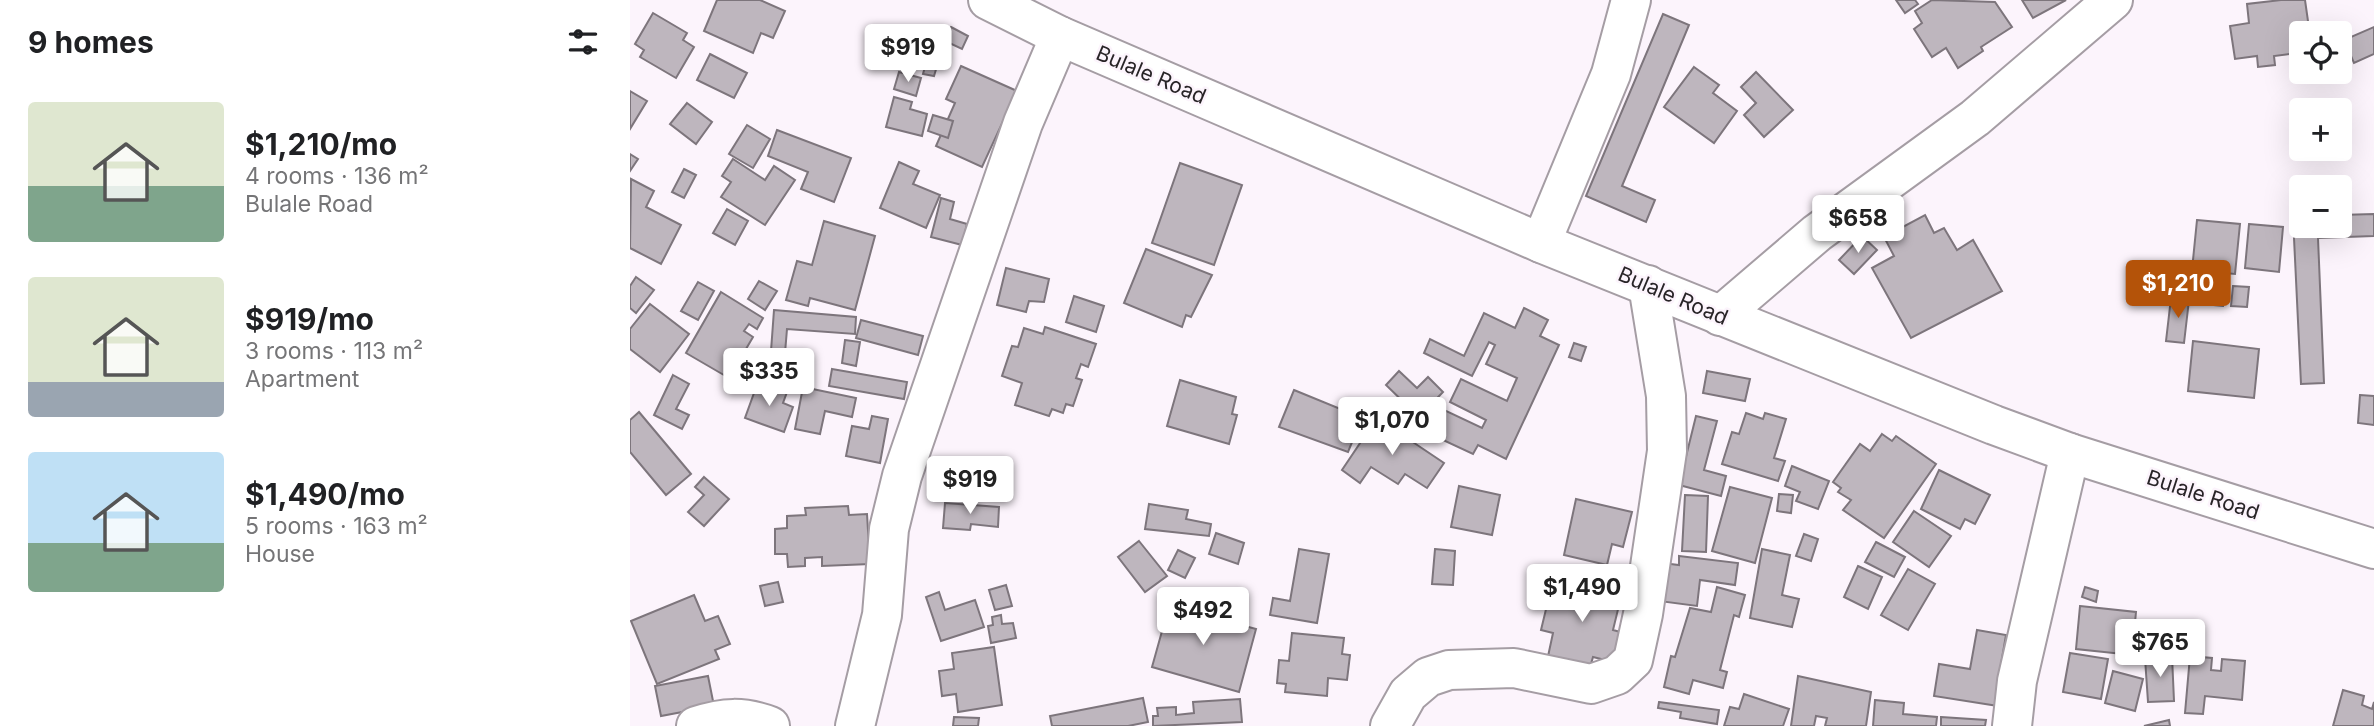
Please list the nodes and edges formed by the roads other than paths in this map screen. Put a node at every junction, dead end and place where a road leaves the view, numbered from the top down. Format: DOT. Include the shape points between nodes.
graph roads {
  1 [pos="988,0"];
  2 [pos="1631,0"];
  3 [pos="2113,0"];
  4 [pos="1060,36"];
  5 [pos="1541,243"];
  6 [pos="1648,285"];
  7 [pos="1720,316"];
  8 [pos="2070,453"];
  9 [pos="2374,549"];
  10 [pos="696,726"];
  11 [pos="770,726"];
  12 [pos="855,726"];
  13 [pos="1390,726"];
  14 [pos="2012,726"];
  1 -- 4 [label="street, Bulale Road"];
  2 -- 5 [label="street" via="1611,74"];
  3 -- 7 [label="street" via="1975,118 1817,233"];
  4 -- 5 [label="street, Bulale Road"];
  4 -- 12 [label="street" via="1023,123 902,477 889,529 882,615"];
  5 -- 6 [label="street, Bulale Road"];
  6 -- 7 [label="street, Bulale Road"];
  6 -- 13 [label="street" via="1666,396 1667,451 1633,660 1617,675 1591,684 1514,668 1449,670 1428,677 1408,694"];
  7 -- 8 [label="street, Bulale Road"];
  8 -- 9 [label="street, Bulale Road"];
  8 -- 14 [label="street" via="2017,681"];
  10 -- 11 [label="street" via="745,717"];
}
